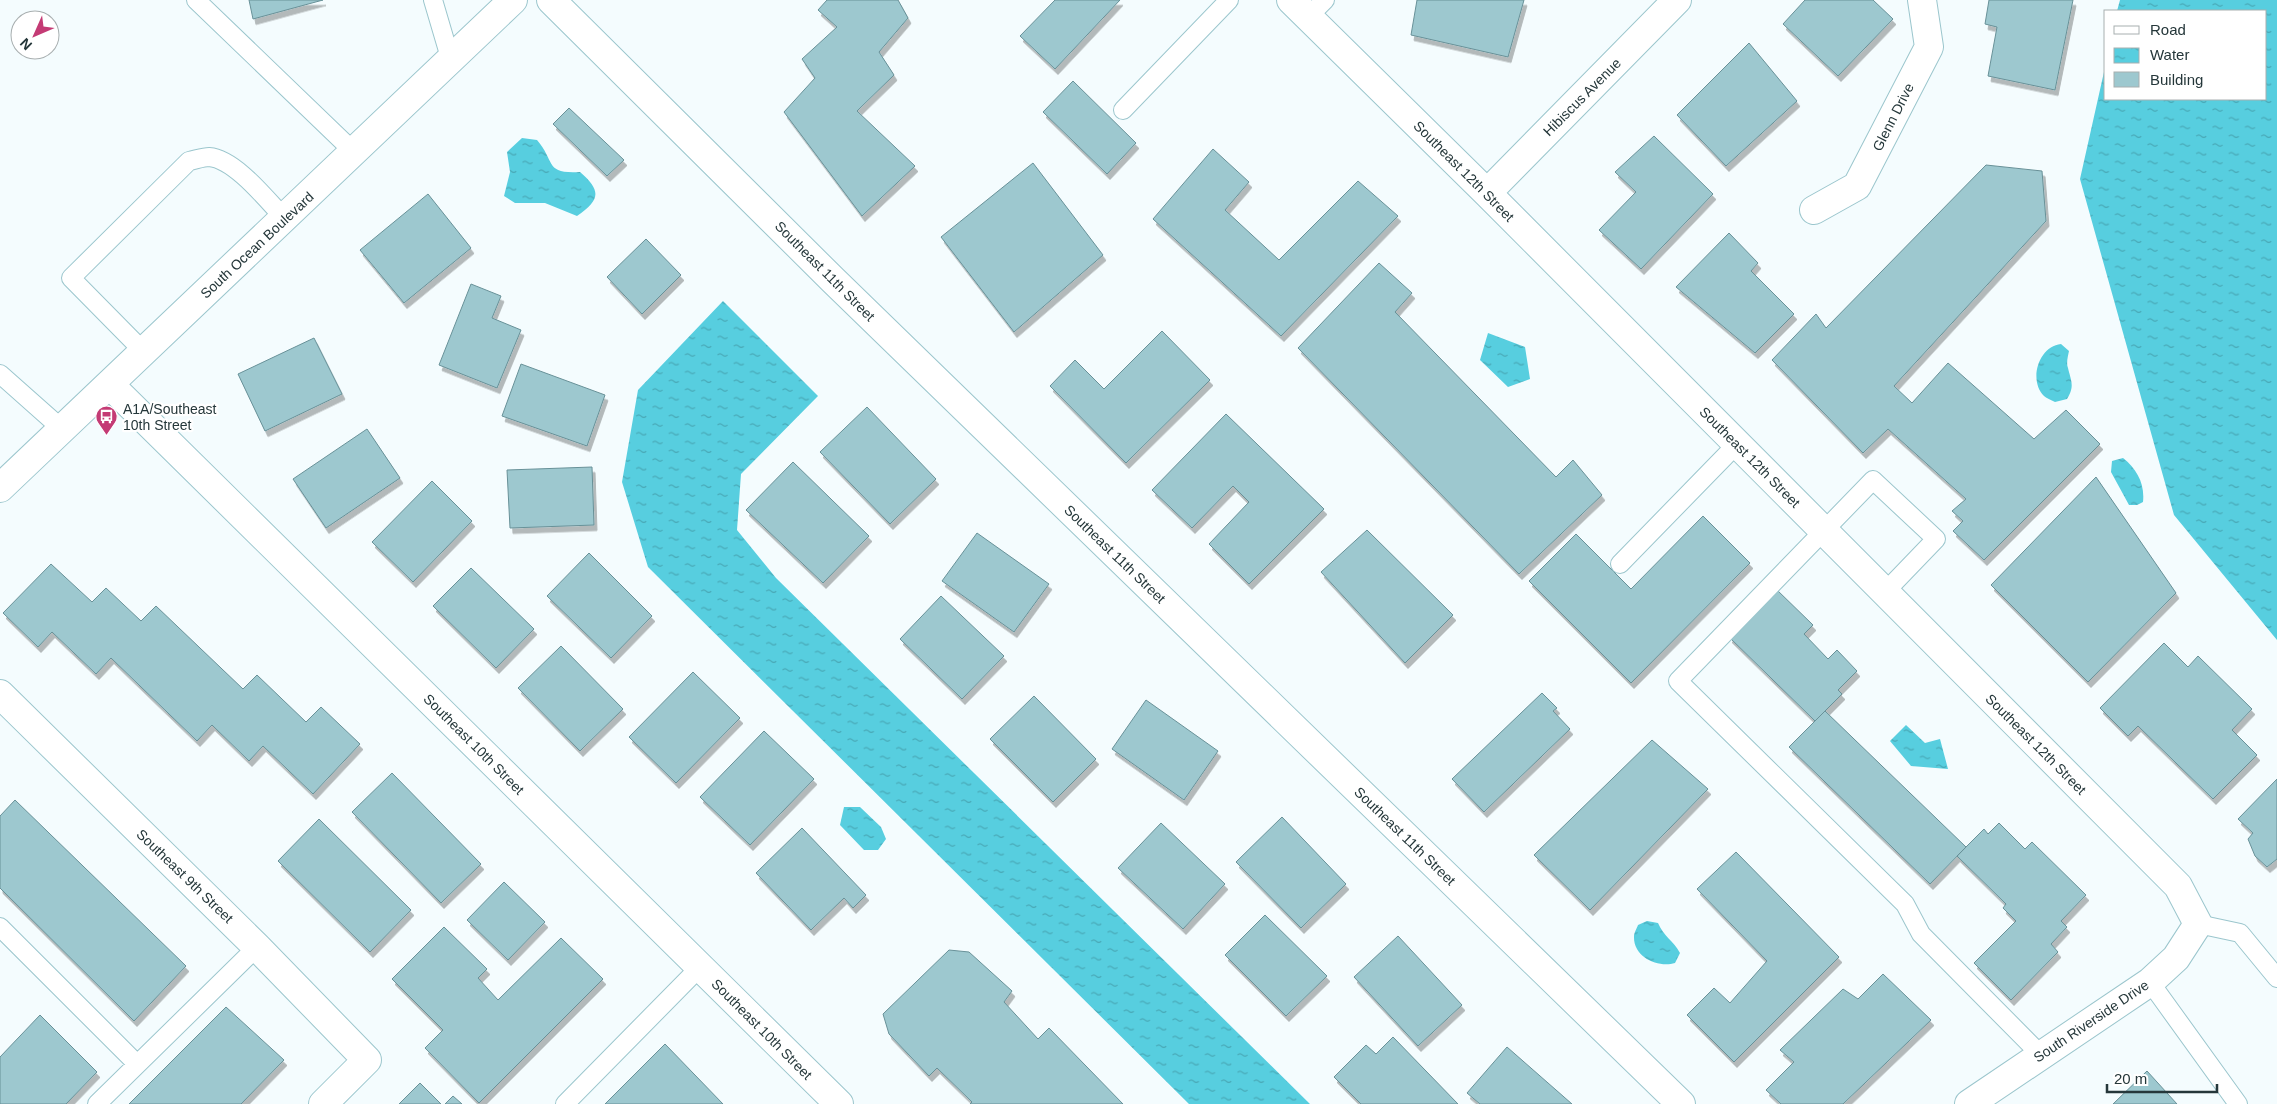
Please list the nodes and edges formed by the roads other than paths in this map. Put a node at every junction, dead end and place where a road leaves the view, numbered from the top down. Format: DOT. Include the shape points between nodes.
graph roads {
  1 [pos="196,0"];
  2 [pos="433,0"];
  3 [pos="513,0"];
  4 [pos="551,0"];
  5 [pos="1229,0"];
  6 [pos="1677,0"];
  7 [pos="1922,0"];
  8 [pos="1308,6"];
  9 [pos="451,61"];
  10 [pos="1123,110"];
  11 [pos="354,153"];
  12 [pos="1487,193"];
  13 [pos="1814,210"];
  14 [pos="285,219"];
  15 [pos="144,352"];
  16 [pos="0,374"];
  17 [pos="110,385"];
  18 [pos="62,429"];
  19 [pos="1737,444"];
  20 [pos="0,488"];
  21 [pos="1824,531"];
  22 [pos="1620,564"];
  23 [pos="1884,592"];
  24 [pos="0,694"];
  25 [pos="2198,924"];
  26 [pos="0,927"];
  27 [pos="257,947"];
  28 [pos="700,967"];
  29 [pos="2277,978"];
  30 [pos="2150,982"];
  31 [pos="2040,1055"];
  32 [pos="137,1064"];
  33 [pos="97,1104"];
  34 [pos="323,1104"];
  35 [pos="565,1104"];
  36 [pos="839,1104"];
  37 [pos="1682,1104"];
  38 [pos="1969,1104"];
  39 [pos="2238,1104"];
  1 -- 11 [label="lane"];
  2 -- 9 [label="lane"];
  3 -- 9 [label="street, South Ocean Boulevard"];
  4 -- 37 [label="street, Southeast 11th Street" via="840,287"];
  5 -- 10 [label="lane"];
  6 -- 12 [label="street, Hibiscus Avenue"];
  7 -- 13 [label="street, Glenn Drive" via="1930,46 1857,186"];
  8 -- 12 [label="street, Southeast 12th Street"];
  9 -- 11 [label="street, South Ocean Boulevard"];
  11 -- 14 [label="street, South Ocean Boulevard"];
  12 -- 19 [label="street, Southeast 12th Street"];
  14 -- 15 [label="street, South Ocean Boulevard"];
  14 -- 15 [label="lane" via="223,160 208,157 189,161 72,278"];
  15 -- 17 [label="street, South Ocean Boulevard"];
  16 -- 18 [label="lane"];
  17 -- 18 [label="street, South Ocean Boulevard"];
  17 -- 28 [label="street, Southeast 10th Street"];
  18 -- 20 [label="street, South Ocean Boulevard"];
  19 -- 21 [label="street, Southeast 12th Street"];
  19 -- 22 [label="lane"];
  21 -- 23 [label="street, Southeast 12th Street"];
  21 -- 23 [label="lane" via="1873,480 1936,539"];
  21 -- 31 [label="lane" via="1678,681 1905,904 1921,934"];
  23 -- 25 [label="street, Southeast 12th Street" via="2178,886"];
  24 -- 27 [label="street, Southeast 9th Street"];
  25 -- 29 [label="lane" via="2240,932"];
  25 -- 30 [label="street, South Riverside Drive" via="2176,958"];
  26 -- 32 [label="lane"];
  27 -- 32 [label="lane"];
  27 -- 34 [label="street, Southeast 9th Street" via="367,1060"];
  28 -- 35 [label="lane"];
  28 -- 36 [label="street, Southeast 10th Street"];
  30 -- 31 [label="street, South Riverside Drive"];
  30 -- 39 [label="lane"];
  31 -- 38 [label="street, South Riverside Drive"];
  32 -- 33 [label="lane"];
}
